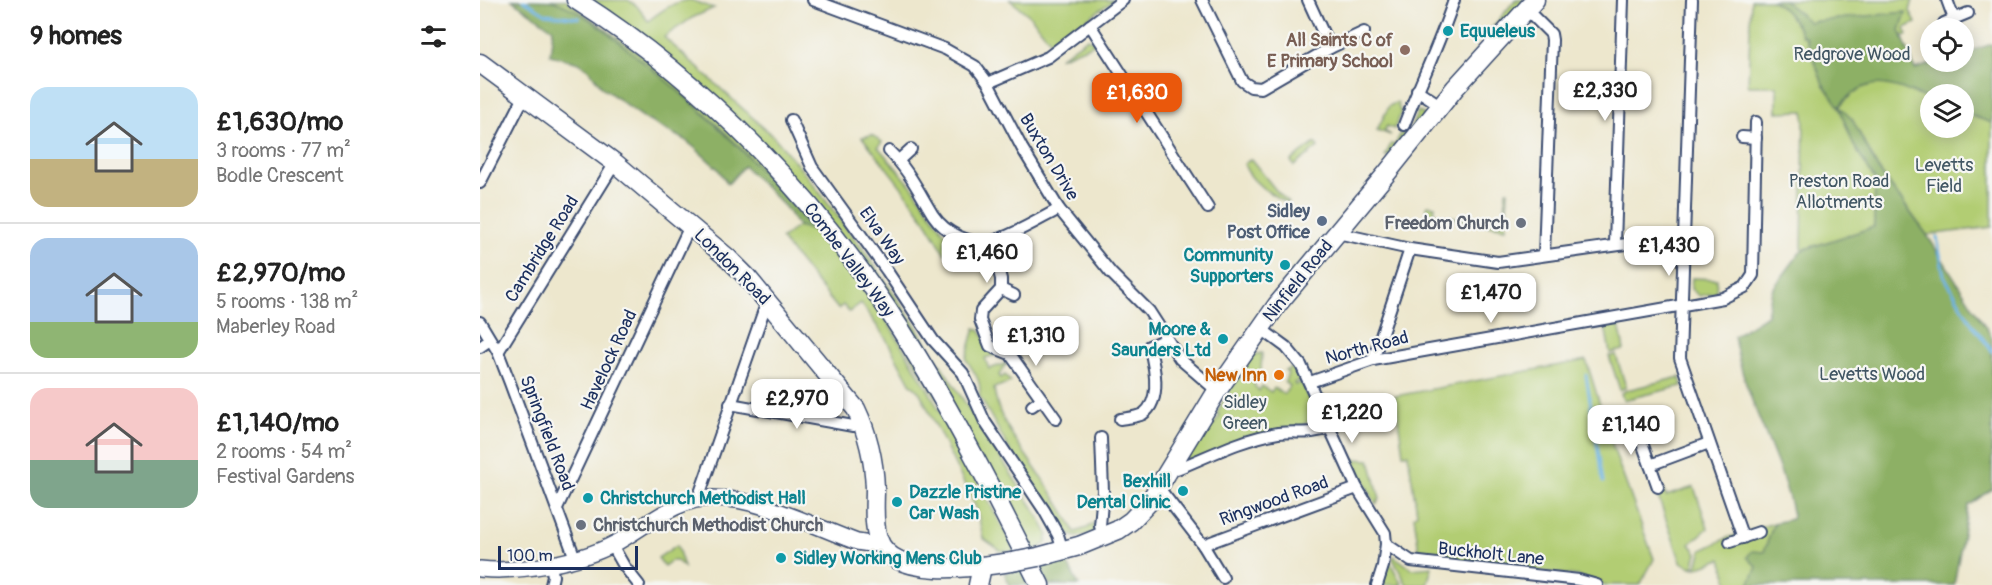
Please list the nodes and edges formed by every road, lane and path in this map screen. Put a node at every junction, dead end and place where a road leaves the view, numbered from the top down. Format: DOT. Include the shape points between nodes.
graph roads {
  1 [pos="576,0"];
  2 [pos="813,0"];
  3 [pos="1123,0"];
  4 [pos="1202,0"];
  5 [pos="1308,0"];
  6 [pos="1454,0"];
  7 [pos="1623,0"];
  8 [pos="1692,0"];
  9 [pos="1947,0"];
  10 [pos="1531,5"];
  11 [pos="1968,13"];
  12 [pos="1090,25"];
  13 [pos="1364,32"];
  14 [pos="1329,48"];
  15 [pos="480,63"];
  16 [pos="988,83"];
  17 [pos="1417,90"];
  18 [pos="525,95"];
  19 [pos="1440,105"];
  20 [pos="791,120"];
  21 [pos="1756,122"];
  22 [pos="1404,125"];
  23 [pos="1742,137"];
  24 [pos="1756,138"];
  25 [pos="910,149"];
  26 [pos="889,151"];
  27 [pos="899,160"];
  28 [pos="615,163"];
  29 [pos="480,183"];
  30 [pos="1208,208"];
  31 [pos="1059,209"];
  32 [pos="690,226"];
  33 [pos="1338,231"];
  34 [pos="1684,236"];
  35 [pos="991,241"];
  36 [pos="1615,244"];
  37 [pos="1410,249"];
  38 [pos="1544,255"];
  39 [pos="1001,290"];
  40 [pos="1014,295"];
  41 [pos="769,304"];
  42 [pos="1683,305"];
  43 [pos="480,322"];
  44 [pos="1260,328"];
  45 [pos="1166,339"];
  46 [pos="490,340"];
  47 [pos="480,347"];
  48 [pos="498,352"];
  49 [pos="1373,360"];
  50 [pos="1019,367"];
  51 [pos="1010,374"];
  52 [pos="1310,382"];
  53 [pos="1217,391"];
  54 [pos="1042,399"];
  55 [pos="730,405"];
  56 [pos="1032,406"];
  57 [pos="1632,415"];
  58 [pos="1056,418"];
  59 [pos="1120,420"];
  60 [pos="863,423"];
  61 [pos="1329,428"];
  62 [pos="1101,438"];
  63 [pos="1709,443"];
  64 [pos="1650,465"];
  65 [pos="1171,466"];
  66 [pos="1658,487"];
  67 [pos="1159,488"];
  68 [pos="1357,488"];
  69 [pos="700,499"];
  70 [pos="557,508"];
  71 [pos="1759,532"];
  72 [pos="1103,537"];
  73 [pos="1743,538"];
  74 [pos="1730,542"];
  75 [pos="879,543"];
  76 [pos="1386,544"];
  77 [pos="612,545"];
  78 [pos="1203,545"];
  79 [pos="1063,551"];
  80 [pos="575,558"];
  81 [pos="551,564"];
  82 [pos="982,567"];
  83 [pos="480,569"];
  84 [pos="955,577"];
  85 [pos="1223,578"];
  86 [pos="551,585"];
  87 [pos="639,585"];
  88 [pos="978,585"];
  89 [pos="1040,585"];
  90 [pos="1377,585"];
  91 [pos="1597,585"];
  1 -- 89 [label="main road, Combe Valley Way" via="678,75 739,131 835,238 890,313 936,388"];
  2 -- 16 [label="street, Buxton Drive" via="945,49 975,66"];
  3 -- 12 [label="street"];
  4 -- 14 [label="street" via="1242,81 1251,87 1260,88"];
  5 -- 14 [label="street"];
  6 -- 17 [label="street"];
  7 -- 36 [label="street"];
  8 -- 34 [label="street"];
  9 -- 11 [label="street" via="1949,21"];
  10 -- 19 [label="main road, Ninfield Road"];
  10 -- 38 [label="street" via="1552,40"];
  12 -- 16 [label="street" via="1048,57"];
  12 -- 30 [label="street"];
  13 -- 14 [label="street"];
  15 -- 18 [label="main road, London Road"];
  16 -- 31 [label="street, Buxton Drive"];
  17 -- 19 [label="street"];
  17 -- 22 [label="street"];
  18 -- 28 [label="main road, London Road"];
  18 -- 29 [label="street"];
  19 -- 33 [label="main road, Ninfield Road"];
  20 -- 79 [label="street, Elva Way" via="812,167 933,340 963,373 985,422 1044,510"];
  21 -- 24 [label="street"];
  23 -- 24 [label="street"];
  24 -- 42 [label="street, North Road" via="1753,275 1744,287 1723,298"];
  25 -- 27 [label="street"];
  26 -- 27 [label="street"];
  27 -- 35 [label="street" via="944,228 956,236"];
  28 -- 32 [label="main road, London Road"];
  28 -- 48 [label="street, Cambridge Road"];
  31 -- 35 [label="street"];
  31 -- 45 [label="street, Buxton Drive" via="1111,273 1149,311"];
  32 -- 41 [label="main road, London Road" via="729,259"];
  32 -- 70 [label="street, Havelock Road"];
  33 -- 37 [label="street"];
  33 -- 44 [label="main road, Ninfield Road"];
  34 -- 36 [label="street"];
  34 -- 42 [label="street"];
  35 -- 39 [label="street"];
  36 -- 38 [label="street"];
  37 -- 38 [label="street" via="1491,262"];
  37 -- 49 [label="street"];
  39 -- 40 [label="street"];
  39 -- 50 [label="street" via="981,311 980,320 990,346 1010,354"];
  41 -- 55 [label="street"];
  41 -- 60 [label="main road, London Road" via="856,409"];
  42 -- 49 [label="street, North Road"];
  42 -- 63 [label="street" via="1680,358"];
  43 -- 46 [label="street, Springfield Road"];
  44 -- 52 [label="street" via="1292,353"];
  44 -- 53 [label="main road, Ninfield Road"];
  45 -- 53 [label="street, Buxton Drive" via="1180,359"];
  45 -- 59 [label="street" via="1149,346 1156,374 1151,405 1142,414"];
  46 -- 47 [label="street"];
  46 -- 48 [label="street, Springfield Road"];
  48 -- 70 [label="street, Springfield Road"];
  49 -- 52 [label="street, North Road"];
  50 -- 51 [label="street"];
  50 -- 54 [label="street"];
  52 -- 61 [label="street"];
  53 -- 65 [label="main road, Ninfield Road"];
  54 -- 56 [label="street"];
  54 -- 58 [label="street"];
  55 -- 60 [label="street" via="853,426"];
  55 -- 69 [label="street"];
  57 -- 64 [label="street" via="1633,428"];
  60 -- 75 [label="main road, London Road" via="873,465"];
  61 -- 65 [label="street" via="1245,441 1177,469"];
  61 -- 68 [label="street"];
  62 -- 72 [label="street"];
  63 -- 64 [label="street"];
  63 -- 73 [label="street"];
  64 -- 66 [label="street"];
  65 -- 67 [label="main road, Ninfield Road"];
  67 -- 72 [label="main road, Ninfield Road" via="1131,520"];
  67 -- 78 [label="street"];
  68 -- 76 [label="street" via="1385,533"];
  68 -- 78 [label="street, Ringwood Road"];
  69 -- 75 [label="main road" via="740,501 857,542"];
  69 -- 77 [label="main road" via="679,505"];
  70 -- 80 [label="street, Springfield Road"];
  71 -- 73 [label="street"];
  72 -- 79 [label="main road, Ninfield Road"];
  73 -- 74 [label="street"];
  75 -- 84 [label="main road, Ninfield Road" via="893,558 937,568"];
  76 -- 90 [label="street"];
  76 -- 91 [label="street, Buckholt Lane" via="1411,561"];
  77 -- 80 [label="main road"];
  77 -- 87 [label="street"];
  78 -- 85 [label="street"];
  79 -- 82 [label="main road, Ninfield Road, bridge"];
  80 -- 81 [label="main road"];
  81 -- 83 [label="main road"];
  81 -- 86 [label="street"];
  82 -- 84 [label="main road, Ninfield Road"];
  82 -- 88 [label="main road"];
}
